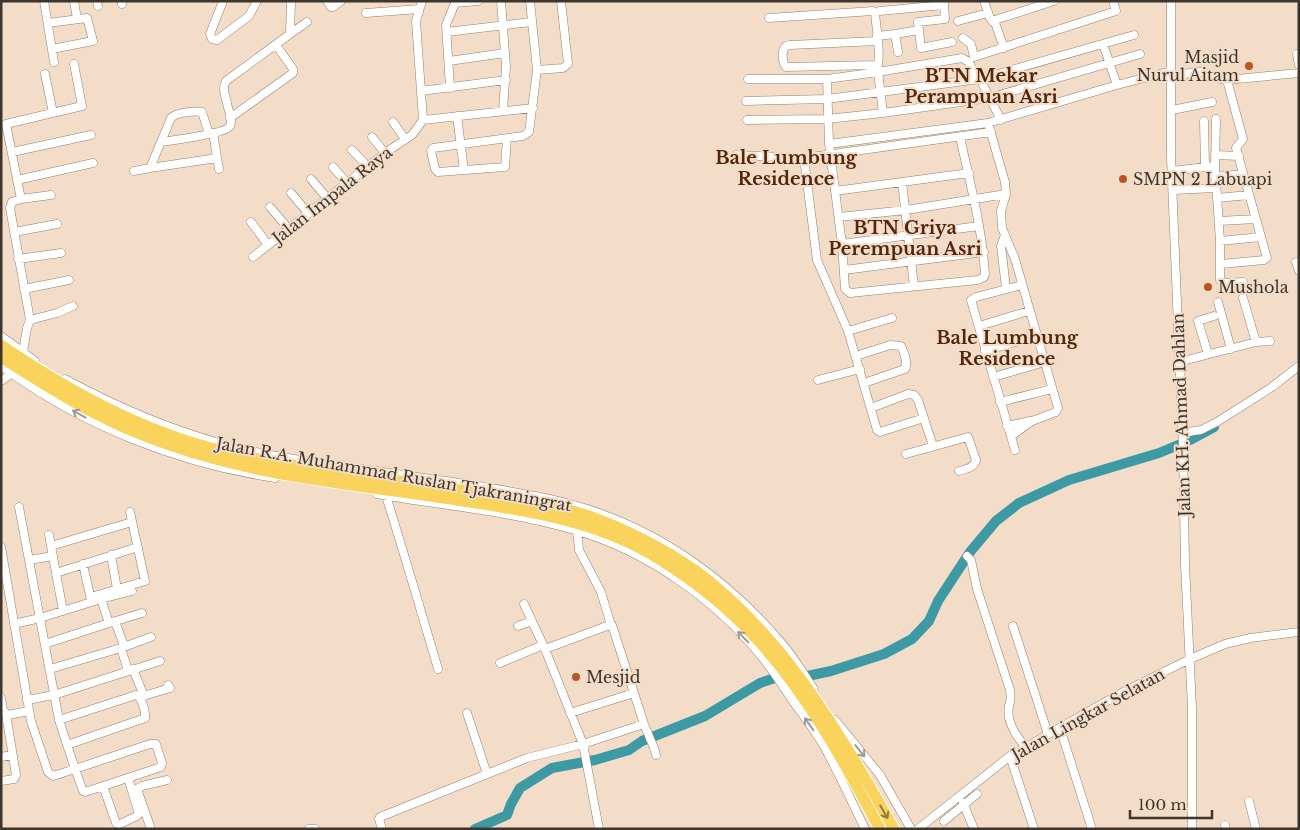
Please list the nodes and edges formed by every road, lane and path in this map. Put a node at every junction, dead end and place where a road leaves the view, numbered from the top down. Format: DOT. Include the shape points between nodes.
graph roads {
  1 [pos="44,1"];
  2 [pos="74,1"];
  3 [pos="223,1"];
  4 [pos="257,1"];
  5 [pos="292,1"];
  6 [pos="327,1"];
  7 [pos="478,1"];
  8 [pos="500,1"];
  9 [pos="530,1"];
  10 [pos="561,1"];
  11 [pos="984,1"];
  12 [pos="1054,1"];
  13 [pos="1113,1"];
  14 [pos="1170,1"];
  15 [pos="341,2"];
  16 [pos="456,2"];
  17 [pos="944,3"];
  18 [pos="420,5"];
  19 [pos="880,11"];
  20 [pos="366,13"];
  21 [pos="988,13"];
  22 [pos="769,18"];
  23 [pos="77,19"];
  24 [pos="994,20"];
  25 [pos="958,21"];
  26 [pos="307,22"];
  27 [pos="532,22"];
  28 [pos="48,23"];
  29 [pos="504,26"];
  30 [pos="919,30"];
  31 [pos="447,32"];
  32 [pos="290,34"];
  33 [pos="895,34"];
  34 [pos="1134,34"];
  35 [pos="963,38"];
  36 [pos="877,39"];
  37 [pos="952,42"];
  38 [pos="1103,44"];
  39 [pos="276,45"];
  40 [pos="1004,48"];
  41 [pos="52,49"];
  42 [pos="898,52"];
  43 [pos="505,53"];
  44 [pos="1140,54"];
  45 [pos="1297,54"];
  46 [pos="448,61"];
  47 [pos="54,62"];
  48 [pos="1109,63"];
  49 [pos="74,64"];
  50 [pos="1299,65"];
  51 [pos="537,70"];
  52 [pos="1171,71"];
  53 [pos="878,72"];
  54 [pos="1299,73"];
  55 [pos="45,74"];
  56 [pos="827,78"];
  57 [pos="748,79"];
  58 [pos="978,79"];
  59 [pos="506,80"];
  60 [pos="1171,80"];
  61 [pos="1227,80"];
  62 [pos="1117,85"];
  63 [pos="450,88"];
  64 [pos="421,90"];
  65 [pos="880,92"];
  66 [pos="989,98"];
  67 [pos="827,99"];
  68 [pos="746,101"];
  69 [pos="1212,102"];
  70 [pos="533,108"];
  71 [pos="503,110"];
  72 [pos="1172,110"];
  73 [pos="53,113"];
  74 [pos="884,113"];
  75 [pos="457,116"];
  76 [pos="230,118"];
  77 [pos="1216,118"];
  78 [pos="827,119"];
  79 [pos="423,120"];
  80 [pos="747,120"];
  81 [pos="1000,120"];
  82 [pos="1204,121"];
  83 [pos="393,122"];
  84 [pos="988,123"];
  85 [pos="4,124"];
  86 [pos="991,132"];
  87 [pos="211,133"];
  88 [pos="91,134"];
  89 [pos="372,137"];
  90 [pos="408,137"];
  91 [pos="960,137"];
  92 [pos="508,139"];
  93 [pos="162,142"];
  94 [pos="460,144"];
  95 [pos="829,144"];
  96 [pos="352,150"];
  97 [pos="12,152"];
  98 [pos="385,153"];
  99 [pos="831,154"];
  100 [pos="736,155"];
  101 [pos="1215,155"];
  102 [pos="1239,156"];
  103 [pos="217,158"];
  104 [pos="804,158"];
  105 [pos="93,163"];
  106 [pos="1215,166"];
  107 [pos="333,167"];
  108 [pos="368,167"];
  109 [pos="1205,167"];
  110 [pos="150,168"];
  111 [pos="220,169"];
  112 [pos="464,170"];
  113 [pos="134,171"];
  114 [pos="1172,171"];
  115 [pos="969,173"];
  116 [pos="1243,174"];
  117 [pos="1215,177"];
  118 [pos="311,179"];
  119 [pos="18,180"];
  120 [pos="902,182"];
  121 [pos="347,183"];
  122 [pos="1215,188"];
  123 [pos="1173,190"];
  124 [pos="835,191"];
  125 [pos="291,193"];
  126 [pos="1006,194"];
  127 [pos="51,195"];
  128 [pos="1249,196"];
  129 [pos="327,198"];
  130 [pos="1217,198"];
  131 [pos="22,199"];
  132 [pos="975,199"];
  133 [pos="270,207"];
  134 [pos="906,210"];
  135 [pos="308,213"];
  136 [pos="838,218"];
  137 [pos="1256,219"];
  138 [pos="1219,221"];
  139 [pos="251,222"];
  140 [pos="57,224"];
  141 [pos="979,226"];
  142 [pos="288,228"];
  143 [pos="14,232"];
  144 [pos="1005,234"];
  145 [pos="908,236"];
  146 [pos="1261,237"];
  147 [pos="1220,241"];
  148 [pos="842,244"];
  149 [pos="268,245"];
  150 [pos="984,252"];
  151 [pos="61,253"];
  152 [pos="253,258"];
  153 [pos="18,259"];
  154 [pos="912,262"];
  155 [pos="1296,262"];
  156 [pos="1221,264"];
  157 [pos="844,270"];
  158 [pos="1299,271"];
  159 [pos="70,280"];
  160 [pos="1243,282"];
  161 [pos="1022,285"];
  162 [pos="914,286"];
  163 [pos="1006,288"];
  164 [pos="24,289"];
  165 [pos="1243,298"];
  166 [pos="1218,302"];
  167 [pos="73,306"];
  168 [pos="1029,311"];
  169 [pos="1214,316"];
  170 [pos="892,318"];
  171 [pos="30,320"];
  172 [pos="978,326"];
  173 [pos="848,331"];
  174 [pos="1,336"];
  175 [pos="1036,336"];
  176 [pos="1270,341"];
  177 [pos="1256,342"];
  178 [pos="1,345"];
  179 [pos="1232,349"];
  180 [pos="985,351"];
  181 [pos="23,352"];
  182 [pos="1208,354"];
  183 [pos="856,356"];
  184 [pos="1,357"];
  185 [pos="1044,362"];
  186 [pos="1179,362"];
  187 [pos="1,366"];
  188 [pos="1299,366"];
  189 [pos="860,369"];
  190 [pos="11,374"];
  191 [pos="993,377"];
  192 [pos="818,380"];
  193 [pos="1,381"];
  194 [pos="864,383"];
  195 [pos="1052,389"];
  196 [pos="1000,402"];
  197 [pos="872,408"];
  198 [pos="924,418"];
  199 [pos="1032,421"];
  200 [pos="1007,426"];
  201 [pos="1011,436"];
  202 [pos="1182,436"];
  203 [pos="933,446"];
  204 [pos="1015,450"];
  205 [pos="906,454"];
  206 [pos="959,471"];
  207 [pos="386,496"];
  208 [pos="19,507"];
  209 [pos="130,512"];
  210 [pos="132,522"];
  211 [pos="577,530"];
  212 [pos="49,535"];
  213 [pos="51,546"];
  214 [pos="1,547"];
  215 [pos="138,547"];
  216 [pos="53,556"];
  217 [pos="110,556"];
  218 [pos="967,556"];
  219 [pos="29,560"];
  220 [pos="83,564"];
  221 [pos="56,573"];
  222 [pos="117,589"];
  223 [pos="132,590"];
  224 [pos="5,593"];
  225 [pos="91,599"];
  226 [pos="101,599"];
  227 [pos="524,604"];
  228 [pos="63,611"];
  229 [pos="142,613"];
  230 [pos="40,618"];
  231 [pos="532,621"];
  232 [pos="112,622"];
  233 [pos="14,624"];
  234 [pos="611,625"];
  235 [pos="518,626"];
  236 [pos="1013,626"];
  237 [pos="1299,632"];
  238 [pos="151,637"];
  239 [pos="45,644"];
  240 [pos="123,647"];
  241 [pos="544,647"];
  242 [pos="782,649"];
  243 [pos="1190,657"];
  244 [pos="160,661"];
  245 [pos="500,663"];
  246 [pos="50,669"];
  247 [pos="438,669"];
  248 [pos="130,670"];
  249 [pos="793,679"];
  250 [pos="634,693"];
  251 [pos="54,695"];
  252 [pos="141,696"];
  253 [pos="1,700"];
  254 [pos="27,700"];
  255 [pos="30,711"];
  256 [pos="467,713"];
  257 [pos="570,713"];
  258 [pos="6,714"];
  259 [pos="59,720"];
  260 [pos="644,724"];
  261 [pos="1060,728"];
  262 [pos="5,730"];
  263 [pos="1048,734"];
  264 [pos="583,744"];
  265 [pos="67,745"];
  266 [pos="1025,746"];
  267 [pos="12,755"];
  268 [pos="656,755"];
  269 [pos="1010,756"];
  270 [pos="1,757"];
  271 [pos="75,769"];
  272 [pos="487,774"];
  273 [pos="128,778"];
  274 [pos="167,780"];
  275 [pos="1,781"];
  276 [pos="103,786"];
  277 [pos="977,794"];
  278 [pos="959,797"];
  279 [pos="1249,801"];
  280 [pos="965,805"];
  281 [pos="944,821"];
  282 [pos="151,829"];
  283 [pos="309,829"];
  284 [pos="315,829"];
  285 [pos="382,829"];
  286 [pos="599,829"];
  287 [pos="865,829"];
  288 [pos="880,829"];
  289 [pos="894,829"];
  290 [pos="911,829"];
  291 [pos="918,829"];
  292 [pos="974,829"];
  293 [pos="1034,829"];
  294 [pos="1092,829"];
  295 [pos="1192,829"];
  296 [pos="1256,829"];
  1 -- 28 [label="street"];
  2 -- 23 [label="street"];
  3 -- 4 [label="street" via="210,34 216,40 249,16"];
  5 -- 32 [label="street"];
  6 -- 15 [label="street" via="331,7"];
  7 -- 16 [label="street"];
  8 -- 29 [label="street"];
  9 -- 27 [label="street"];
  10 -- 51 [label="street" via="567,67"];
  11 -- 21 [label="street"];
  12 -- 24 [label="street"];
  13 -- 40 [label="street" via="1116,11"];
  14 -- 52 [label="street, Jalan KH. Ahmad Dahlan"];
  16 -- 31 [label="street"];
  17 -- 19 [label="street"];
  17 -- 30 [label="street" via="945,19 918,22"];
  18 -- 20 [label="street"];
  18 -- 64 [label="street" via="416,21"];
  21 -- 24 [label="street" via="990,20"];
  21 -- 25 [label="street"];
  22 -- 36 [label="street" via="873,11"];
  23 -- 28 [label="street"];
  23 -- 41 [label="street" via="87,18 93,41"];
  24 -- 40 [label="street"];
  26 -- 32 [label="street"];
  27 -- 29 [label="street"];
  27 -- 51 [label="street"];
  28 -- 41 [label="street"];
  29 -- 31 [label="street"];
  29 -- 43 [label="street"];
  30 -- 33 [label="street"];
  30 -- 37 [label="street" via="921,48"];
  31 -- 46 [label="street"];
  32 -- 39 [label="street"];
  33 -- 36 [label="street"];
  33 -- 42 [label="street"];
  34 -- 38 [label="street"];
  35 -- 40 [label="street" via="971,44 974,57"];
  36 -- 36 [label="street" via="790,45 784,48 784,63 787,67 876,66 879,63"];
  38 -- 48 [label="street"];
  38 -- 58 [label="street"];
  39 -- 76 [label="street" via="226,80 224,90"];
  39 -- 76 [label="street" via="294,73"];
  41 -- 47 [label="street"];
  43 -- 46 [label="street"];
  43 -- 59 [label="street"];
  44 -- 48 [label="street"];
  45 -- 50 [label="street"];
  46 -- 63 [label="street"];
  48 -- 62 [label="street"];
  48 -- 66 [label="street"];
  49 -- 73 [label="street" via="82,106"];
  51 -- 70 [label="street"];
  52 -- 60 [label="street, Jalan KH. Ahmad Dahlan"];
  52 -- 62 [label="street"];
  53 -- 56 [label="street"];
  53 -- 58 [label="street" via="962,58 969,62"];
  53 -- 65 [label="street"];
  54 -- 61 [label="street"];
  55 -- 73 [label="street"];
  56 -- 57 [label="street"];
  56 -- 67 [label="street"];
  58 -- 65 [label="street"];
  58 -- 66 [label="street"];
  59 -- 63 [label="street"];
  59 -- 71 [label="street"];
  60 -- 61 [label="street" via="1200,71"];
  60 -- 72 [label="street, Jalan KH. Ahmad Dahlan"];
  61 -- 102 [label="street" via="1243,139 1236,148"];
  62 -- 81 [label="street"];
  63 -- 64 [label="street"];
  64 -- 79 [label="street"];
  65 -- 67 [label="street"];
  65 -- 74 [label="street"];
  66 -- 74 [label="street"];
  66 -- 81 [label="street"];
  67 -- 68 [label="street"];
  67 -- 78 [label="street"];
  69 -- 72 [label="street"];
  70 -- 71 [label="street"];
  70 -- 92 [label="street" via="529,132"];
  71 -- 75 [label="street"];
  72 -- 114 [label="street, Jalan KH. Ahmad Dahlan"];
  73 -- 85 [label="street"];
  74 -- 78 [label="street"];
  75 -- 79 [label="street"];
  75 -- 94 [label="street"];
  76 -- 87 [label="street" via="228,128"];
  77 -- 101 [label="street"];
  78 -- 80 [label="street"];
  78 -- 95 [label="street"];
  79 -- 90 [label="street, Jalan Impala Raya"];
  81 -- 84 [label="street"];
  82 -- 109 [label="street"];
  83 -- 90 [label="street"];
  84 -- 86 [label="street"];
  84 -- 95 [label="street"];
  85 -- 97 [label="street"];
  86 -- 91 [label="street"];
  86 -- 126 [label="street"];
  87 -- 93 [label="street"];
  87 -- 93 [label="street" via="202,112 174,115"];
  87 -- 103 [label="street"];
  88 -- 97 [label="street"];
  89 -- 98 [label="street"];
  90 -- 98 [label="street, Jalan Impala Raya"];
  91 -- 99 [label="street"];
  91 -- 115 [label="street"];
  92 -- 94 [label="street"];
  92 -- 112 [label="street" via="505,167"];
  93 -- 110 [label="street"];
  94 -- 112 [label="street"];
  94 -- 112 [label="street" via="431,151 436,171"];
  95 -- 99 [label="street"];
  96 -- 108 [label="street"];
  97 -- 119 [label="street"];
  98 -- 108 [label="street, Jalan Impala Raya"];
  99 -- 104 [label="street"];
  99 -- 124 [label="street"];
  100 -- 104 [label="street"];
  101 -- 102 [label="street"];
  101 -- 106 [label="street"];
  102 -- 116 [label="street"];
  103 -- 110 [label="street"];
  103 -- 111 [label="street"];
  104 -- 173 [label="street" via="817,260"];
  105 -- 119 [label="street"];
  106 -- 109 [label="street"];
  106 -- 117 [label="street"];
  107 -- 121 [label="street"];
  108 -- 121 [label="street, Jalan Impala Raya"];
  109 -- 114 [label="street"];
  110 -- 113 [label="street"];
  114 -- 123 [label="street, Jalan KH. Ahmad Dahlan"];
  115 -- 120 [label="street"];
  115 -- 132 [label="street"];
  116 -- 117 [label="street"];
  116 -- 128 [label="street"];
  117 -- 122 [label="street"];
  118 -- 129 [label="street"];
  119 -- 131 [label="street"];
  120 -- 124 [label="street"];
  120 -- 134 [label="street"];
  121 -- 129 [label="street, Jalan Impala Raya"];
  122 -- 123 [label="street"];
  122 -- 130 [label="street"];
  123 -- 186 [label="street, Jalan KH. Ahmad Dahlan"];
  124 -- 136 [label="street"];
  125 -- 135 [label="street"];
  126 -- 132 [label="street"];
  126 -- 144 [label="street" via="1000,218"];
  127 -- 131 [label="street"];
  128 -- 130 [label="street"];
  128 -- 137 [label="street"];
  129 -- 135 [label="street, Jalan Impala Raya"];
  130 -- 138 [label="street"];
  131 -- 143 [label="street" via="12,202 10,208"];
  132 -- 134 [label="street"];
  132 -- 141 [label="street"];
  133 -- 142 [label="street"];
  134 -- 136 [label="street"];
  134 -- 145 [label="street"];
  135 -- 142 [label="street, Jalan Impala Raya"];
  136 -- 148 [label="street"];
  137 -- 138 [label="street"];
  137 -- 146 [label="street"];
  138 -- 147 [label="street"];
  139 -- 149 [label="street"];
  140 -- 143 [label="street"];
  141 -- 145 [label="street"];
  141 -- 150 [label="street"];
  142 -- 149 [label="street, Jalan Impala Raya"];
  143 -- 153 [label="street"];
  144 -- 161 [label="street"];
  144 -- 163 [label="street" via="1001,246"];
  145 -- 148 [label="street"];
  145 -- 154 [label="street"];
  146 -- 147 [label="street"];
  146 -- 156 [label="street" via="1266,259"];
  147 -- 156 [label="street"];
  148 -- 157 [label="street"];
  149 -- 152 [label="street, Jalan Impala Raya"];
  150 -- 154 [label="street"];
  150 -- 162 [label="street" via="986,274 980,280"];
  151 -- 153 [label="street"];
  153 -- 164 [label="street"];
  154 -- 157 [label="street"];
  154 -- 162 [label="street"];
  155 -- 158 [label="street"];
  156 -- 160 [label="street" via="1221,282"];
  157 -- 162 [label="street" via="845,289 850,293"];
  159 -- 164 [label="street"];
  161 -- 163 [label="street"];
  161 -- 168 [label="street"];
  163 -- 172 [label="street" via="971,299"];
  164 -- 171 [label="street"];
  165 -- 177 [label="street"];
  166 -- 179 [label="street"];
  167 -- 171 [label="street"];
  168 -- 172 [label="street"];
  168 -- 175 [label="street"];
  169 -- 182 [label="street" via="1198,321"];
  170 -- 173 [label="street"];
  171 -- 181 [label="street"];
  172 -- 180 [label="street"];
  173 -- 183 [label="street"];
  174 -- 181 [label="street, Jalan R.A. Muhammad Ruslan Tjakraningrat"];
  175 -- 180 [label="street"];
  175 -- 185 [label="street"];
  176 -- 177 [label="street"];
  177 -- 179 [label="street"];
  178 -- 242 [label="highway, Jalan R.A. Muhammad Ruslan Tjakraningrat" via="99,404 140,423 217,450 563,508 623,530 696,572"];
  179 -- 182 [label="street"];
  180 -- 191 [label="street"];
  181 -- 242 [label="street, Jalan R.A. Muhammad Ruslan Tjakraningrat" via="117,406 224,445 533,496 598,512 668,545 698,565 745,604"];
  182 -- 186 [label="street"];
  183 -- 189 [label="street"];
  183 -- 194 [label="street" via="894,344 902,348 907,365 905,369"];
  184 -- 249 [label="highway, Jalan R.A. Muhammad Ruslan Tjakraningrat" via="96,414 158,441 219,460 271,472 527,511 613,536 658,558 715,600"];
  185 -- 191 [label="street"];
  185 -- 195 [label="street"];
  186 -- 202 [label="street, Jalan KH. Ahmad Dahlan"];
  187 -- 190 [label="street, Jalan R.A. Muhammad Ruslan Tjakraningrat"];
  188 -- 202 [label="street" via="1217,422"];
  189 -- 192 [label="street"];
  189 -- 194 [label="street"];
  190 -- 193 [label="street"];
  207 -- 190 [label="street, Jalan R.A. Muhammad Ruslan Tjakraningrat, one-way" via="219,468 153,447 86,418"];
  191 -- 196 [label="street"];
  194 -- 197 [label="street"];
  195 -- 196 [label="street"];
  195 -- 199 [label="street" via="1057,411"];
  196 -- 200 [label="street"];
  197 -- 198 [label="street" via="912,394 917,397"];
  197 -- 198 [label="street" via="880,432"];
  198 -- 203 [label="street"];
  199 -- 200 [label="street"];
  199 -- 201 [label="street"];
  200 -- 201 [label="street"];
  201 -- 204 [label="street"];
  202 -- 243 [label="street, Jalan KH. Ahmad Dahlan"];
  203 -- 205 [label="street"];
  203 -- 206 [label="street" via="969,437 976,463"];
  207 -- 211 [label="street, Jalan R.A. Muhammad Ruslan Tjakraningrat" via="516,516"];
  207 -- 247 [label="street"];
  208 -- 219 [label="street"];
  209 -- 210 [label="street"];
  210 -- 213 [label="street"];
  210 -- 215 [label="street"];
  211 -- 234 [label="street" via="579,550 601,592"];
  249 -- 211 [label="street, Jalan R.A. Muhammad Ruslan Tjakraningrat, one-way" via="688,586 639,556"];
  212 -- 213 [label="street"];
  213 -- 216 [label="street"];
  214 -- 224 [label="street"];
  215 -- 217 [label="street"];
  215 -- 222 [label="street" via="145,581"];
  216 -- 219 [label="street"];
  216 -- 221 [label="street"];
  217 -- 220 [label="street"];
  217 -- 222 [label="street"];
  218 -- 266 [label="street" via="972,560 977,589 1010,690 1012,700 1009,706 1015,734"];
  219 -- 230 [label="street"];
  220 -- 221 [label="street"];
  220 -- 225 [label="street"];
  221 -- 228 [label="street"];
  222 -- 225 [label="street"];
  223 -- 226 [label="street"];
  224 -- 233 [label="street"];
  225 -- 226 [label="street"];
  225 -- 228 [label="street"];
  226 -- 232 [label="street"];
  227 -- 231 [label="street"];
  228 -- 230 [label="street"];
  229 -- 232 [label="street"];
  230 -- 233 [label="street"];
  230 -- 239 [label="street"];
  231 -- 235 [label="street"];
  231 -- 241 [label="street"];
  232 -- 239 [label="street"];
  232 -- 240 [label="street"];
  233 -- 254 [label="street"];
  234 -- 241 [label="street"];
  234 -- 250 [label="street"];
  236 -- 263 [label="street"];
  237 -- 243 [label="street, Jalan Lingkar Selatan" via="1237,640"];
  238 -- 240 [label="street"];
  239 -- 246 [label="street"];
  240 -- 246 [label="street"];
  240 -- 248 [label="street"];
  241 -- 245 [label="street"];
  241 -- 257 [label="street"];
  242 -- 249 [label="highway, Jalan R.A. Muhammad Ruslan Tjakraningrat"];
  243 -- 261 [label="street, Jalan Lingkar Selatan"];
  243 -- 295 [label="street, Jalan KH. Ahmad Dahlan"];
  244 -- 248 [label="street"];
  246 -- 251 [label="street"];
  248 -- 251 [label="street"];
  248 -- 252 [label="street"];
  287 -- 249 [label="street, Jalan R.A. Muhammad Ruslan Tjakraningrat, one-way"];
  249 -- 288 [label="highway, Jalan R.A. Muhammad Ruslan Tjakraningrat"];
  249 -- 289 [label="highway, Jalan R.A. Muhammad Ruslan Tjakraningrat, one-way" via="844,744"];
  249 -- 290 [label="street, Jalan R.A. Muhammad Ruslan Tjakraningrat, one-way" via="839,726 880,775"];
  250 -- 257 [label="street"];
  250 -- 260 [label="street"];
  251 -- 254 [label="street"];
  251 -- 259 [label="street"];
  252 -- 259 [label="street"];
  252 -- 265 [label="street" via="145,718"];
  253 -- 258 [label="street"];
  254 -- 255 [label="street"];
  255 -- 258 [label="street"];
  255 -- 271 [label="street" via="50,775"];
  256 -- 272 [label="street"];
  257 -- 264 [label="street"];
  258 -- 262 [label="street"];
  259 -- 265 [label="street"];
  260 -- 264 [label="street"];
  260 -- 268 [label="street"];
  261 -- 263 [label="street, Jalan Lingkar Selatan"];
  261 -- 294 [label="street"];
  262 -- 267 [label="street"];
  263 -- 266 [label="street, Jalan Lingkar Selatan"];
  264 -- 272 [label="street" via="527,758"];
  264 -- 286 [label="street"];
  265 -- 271 [label="street"];
  266 -- 269 [label="street, Jalan Lingkar Selatan"];
  267 -- 270 [label="street"];
  267 -- 275 [label="street" via="16,777"];
  269 -- 278 [label="street, Jalan Lingkar Selatan"];
  269 -- 293 [label="street"];
  271 -- 273 [label="street" via="156,744 162,766"];
  271 -- 276 [label="street" via="84,792"];
  272 -- 285 [label="street" via="380,817"];
  273 -- 276 [label="street"];
  273 -- 276 [label="street" via="139,812 120,824 116,823"];
  274 -- 282 [label="street" via="137,789"];
  277 -- 280 [label="street"];
  278 -- 280 [label="street"];
  278 -- 291 [label="street, Jalan Lingkar Selatan"];
  279 -- 296 [label="street"];
  280 -- 281 [label="street"];
  280 -- 292 [label="street"];
  283 -- 284 [label="street"];
}
